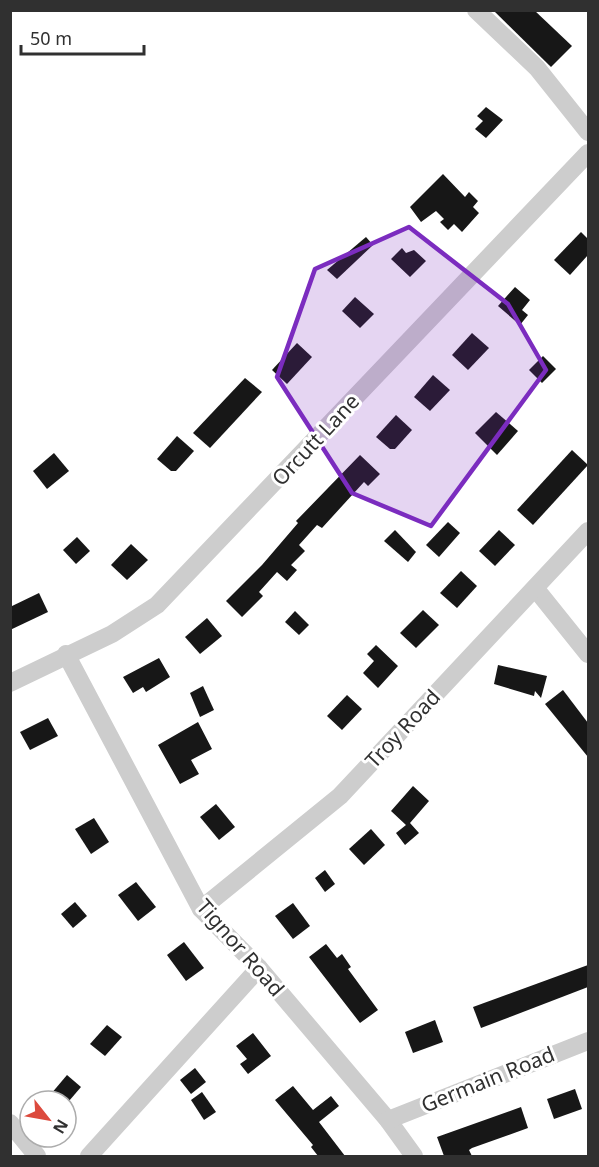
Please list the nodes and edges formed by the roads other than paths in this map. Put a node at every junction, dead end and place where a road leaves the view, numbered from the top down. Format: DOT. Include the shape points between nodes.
graph roads {
  1 [pos="476,10"];
  2 [pos="588,132"];
  3 [pos="588,153"];
  4 [pos="588,531"];
  5 [pos="535,588"];
  6 [pos="66,654"];
  7 [pos="588,654"];
  8 [pos="10,683"];
  9 [pos="201,909"];
  10 [pos="259,968"];
  11 [pos="588,1041"];
  12 [pos="388,1120"];
  13 [pos="10,1123"];
  14 [pos="37,1156"];
  15 [pos="89,1156"];
  16 [pos="414,1156"];
  1 -- 2 [label="street" via="537,68"];
  3 -- 6 [label="street, Orcutt Lane" via="183,581 141,617"];
  4 -- 5 [label="street, Troy Road"];
  5 -- 7 [label="street"];
  5 -- 9 [label="street, Troy Road" via="340,796"];
  6 -- 8 [label="street, Orcutt Lane"];
  6 -- 9 [label="street, Tignor Road"];
  9 -- 10 [label="street, Tignor Road"];
  10 -- 12 [label="street, Tignor Road"];
  10 -- 15 [label="street"];
  11 -- 12 [label="street, Germain Road"];
  12 -- 16 [label="street, Tignor Road"];
  13 -- 14 [label="street"];
}
